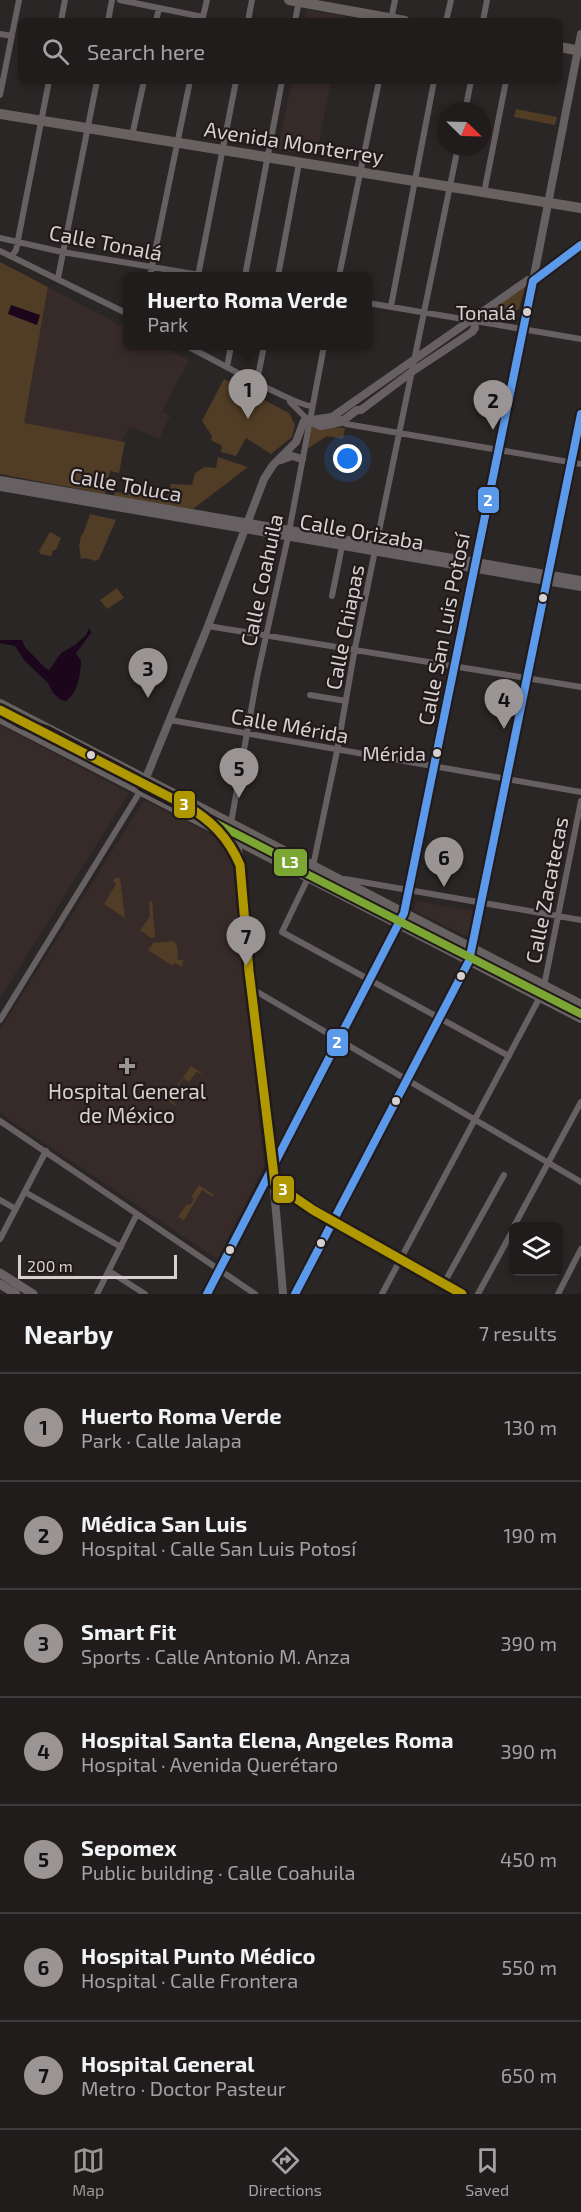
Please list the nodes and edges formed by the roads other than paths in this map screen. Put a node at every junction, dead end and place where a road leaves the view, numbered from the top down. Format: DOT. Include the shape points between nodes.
graph roads {
  1 [pos="19,0"];
  2 [pos="65,0"];
  3 [pos="112,0"];
  4 [pos="120,0"];
  5 [pos="207,0"];
  6 [pos="252,0"];
  7 [pos="395,0"];
  8 [pos="451,0"];
  9 [pos="487,0"];
  10 [pos="296,1"];
  11 [pos="159,8"];
  12 [pos="62,18"];
  13 [pos="109,18"];
  14 [pos="157,18"];
  15 [pos="199,18"];
  16 [pos="203,18"];
  17 [pos="249,18"];
  18 [pos="295,18"];
  19 [pos="381,18"];
  20 [pos="391,18"];
  21 [pos="447,18"];
  22 [pos="484,18"];
  23 [pos="0,34"];
  24 [pos="581,34"];
  25 [pos="12,36"];
  26 [pos="563,47"];
  27 [pos="579,50"];
  28 [pos="2,73"];
  29 [pos="48,84"];
  30 [pos="96,84"];
  31 [pos="143,84"];
  32 [pos="189,84"];
  33 [pos="235,84"];
  34 [pos="281,84"];
  35 [pos="378,84"];
  36 [pos="433,84"];
  37 [pos="470,84"];
  38 [pos="505,84"];
  39 [pos="0,95"];
  40 [pos="467,102"];
  41 [pos="0,114"];
  42 [pos="41,122"];
  43 [pos="88,128"];
  44 [pos="132,136"];
  45 [pos="178,143"];
  46 [pos="223,150"];
  47 [pos="456,156"];
  48 [pos="267,158"];
  49 [pos="299,163"];
  50 [pos="360,173"];
  51 [pos="413,181"];
  52 [pos="450,187"];
  53 [pos="484,193"];
  54 [pos="548,203"];
  55 [pos="581,208"];
  56 [pos="0,238"];
  57 [pos="17,241"];
  58 [pos="581,245"];
  59 [pos="0,251"];
  60 [pos="62,252"];
  61 [pos="12,256"];
  62 [pos="152,267"];
  63 [pos="151,272"];
  64 [pos="178,272"];
  65 [pos="199,272"];
  66 [pos="246,272"];
  67 [pos="279,272"];
  68 [pos="340,272"];
  69 [pos="58,278"];
  70 [pos="533,281"];
  71 [pos="372,304"];
  72 [pos="390,306"];
  73 [pos="123,311"];
  74 [pos="425,312"];
  75 [pos="472,320"];
  76 [pos="523,329"];
  77 [pos="581,339"];
  78 [pos="196,350"];
  79 [pos="230,350"];
  80 [pos="263,350"];
  81 [pos="323,350"];
  82 [pos="415,359"];
  83 [pos="227,367"];
  84 [pos="413,371"];
  85 [pos="257,381"];
  86 [pos="288,399"];
  87 [pos="312,406"];
  88 [pos="581,414"];
  89 [pos="338,419"];
  90 [pos="309,421"];
  91 [pos="399,433"];
  92 [pos="499,450"];
  93 [pos="302,459"];
  94 [pos="277,462"];
  95 [pos="576,463"];
  96 [pos="0,480"];
  97 [pos="0,488"];
  98 [pos="66,495"];
  99 [pos="245,526"];
  100 [pos="289,533"];
  101 [pos="342,546"];
  102 [pos="375,548"];
  103 [pos="475,565"];
  104 [pos="548,578"];
  105 [pos="581,580"];
  106 [pos="581,587"];
  107 [pos="332,596"];
  108 [pos="208,626"];
  109 [pos="266,634"];
  110 [pos="355,648"];
  111 [pos="455,666"];
  112 [pos="528,679"];
  113 [pos="581,687"];
  114 [pos="310,695"];
  115 [pos="346,701"];
  116 [pos="0,704"];
  117 [pos="0,718"];
  118 [pos="170,720"];
  119 [pos="246,734"];
  120 [pos="337,751"];
  121 [pos="434,767"];
  122 [pos="146,779"];
  123 [pos="507,780"];
  124 [pos="141,790"];
  125 [pos="581,792"];
  126 [pos="581,801"];
  127 [pos="231,823"];
  128 [pos="237,840"];
  129 [pos="313,866"];
  130 [pos="308,878"];
  131 [pos="339,878"];
  132 [pos="410,890"];
  133 [pos="482,904"];
  134 [pos="404,913"];
  135 [pos="558,916"];
  136 [pos="581,920"];
  137 [pos="398,924"];
  138 [pos="471,956"];
  139 [pos="370,980"];
  140 [pos="544,986"];
  141 [pos="254,990"];
  142 [pos="540,997"];
  143 [pos="581,1005"];
  144 [pos="440,1018"];
  145 [pos="581,1018"];
  146 [pos="0,1020"];
  147 [pos="339,1040"];
  148 [pos="509,1056"];
  149 [pos="407,1080"];
  150 [pos="581,1102"];
  151 [pos="475,1120"];
  152 [pos="0,1121"];
  153 [pos="46,1151"];
  154 [pos="549,1163"];
  155 [pos="273,1168"];
  156 [pos="504,1175"];
  157 [pos="581,1182"];
  158 [pos="275,1184"];
  159 [pos="263,1186"];
  160 [pos="25,1192"];
  161 [pos="0,1200"];
  162 [pos="16,1209"];
  163 [pos="137,1214"];
  164 [pos="334,1220"];
  165 [pos="517,1222"];
  166 [pos="509,1236"];
  167 [pos="0,1239"];
  168 [pos="121,1247"];
  169 [pos="581,1249"];
  170 [pos="400,1260"];
  171 [pos="219,1270"];
  172 [pos="110,1271"];
  173 [pos="0,1273"];
  174 [pos="0,1284"];
  175 [pos="443,1285"];
  176 [pos="16,1294"];
  177 [pos="33,1294"];
  178 [pos="98,1294"];
  179 [pos="145,1294"];
  180 [pos="207,1294"];
  181 [pos="255,1294"];
  182 [pos="283,1294"];
  183 [pos="295,1294"];
  184 [pos="382,1294"];
  185 [pos="458,1294"];
  186 [pos="478,1294"];
  187 [pos="558,1294"];
  1 -- 25 [label="street"];
  2 -- 12 [label="street"];
  3 -- 13 [label="street"];
  4 -- 11 [label="street"];
  5 -- 16 [label="street"];
  6 -- 17 [label="street"];
  7 -- 20 [label="street"];
  8 -- 21 [label="street"];
  9 -- 22 [label="street"];
  10 -- 18 [label="street"];
  10 -- 19 [label="main road"];
  11 -- 14 [label="street"];
  11 -- 15 [label="street"];
  23 -- 25 [label="street"];
  24 -- 27 [label="street, Calle San Luis Potosí"];
  25 -- 28 [label="street"];
  26 -- 27 [label="main road"];
  27 -- 54 [label="street, Calle San Luis Potosí"];
  28 -- 39 [label="street"];
  29 -- 42 [label="street"];
  30 -- 43 [label="street"];
  31 -- 44 [label="street"];
  32 -- 45 [label="street"];
  33 -- 46 [label="street"];
  34 -- 48 [label="street"];
  35 -- 50 [label="street"];
  36 -- 51 [label="street"];
  37 -- 40 [label="street"];
  38 -- 53 [label="street"];
  41 -- 42 [label="main road, Avenida Monterrey"];
  42 -- 43 [label="main road, Avenida Monterrey"];
  42 -- 57 [label="street"];
  43 -- 44 [label="main road, Avenida Monterrey"];
  43 -- 60 [label="street"];
  44 -- 45 [label="main road, Avenida Monterrey"];
  45 -- 46 [label="main road, Avenida Monterrey"];
  45 -- 62 [label="street"];
  46 -- 48 [label="main road, Avenida Monterrey"];
  46 -- 65 [label="street"];
  47 -- 52 [label="street, Calle Chiapas"];
  48 -- 49 [label="main road, Avenida Monterrey"];
  48 -- 66 [label="street"];
  49 -- 50 [label="main road, Avenida Monterrey"];
  49 -- 67 [label="street"];
  50 -- 51 [label="main road, Avenida Monterrey"];
  50 -- 68 [label="street"];
  51 -- 52 [label="main road, Avenida Monterrey"];
  51 -- 72 [label="street"];
  52 -- 53 [label="main road, Avenida Monterrey"];
  52 -- 74 [label="street, Calle Chiapas"];
  53 -- 54 [label="main road, Avenida Monterrey"];
  54 -- 55 [label="main road, Avenida Monterrey"];
  54 -- 70 [label="street, Calle San Luis Potosí"];
  56 -- 57 [label="street, Calle Tonalá"];
  57 -- 60 [label="street, Calle Tonalá"];
  57 -- 61 [label="street"];
  58 -- 70 [label="main road"];
  59 -- 61 [label="street"];
  60 -- 62 [label="street, Calle Tonalá"];
  60 -- 69 [label="street"];
  61 -- 69 [label="street"];
  62 -- 63 [label="street"];
  62 -- 64 [label="street, Calle Tonalá"];
  69 -- 73 [label="street"];
  70 -- 75 [label="street" via="528,280"];
  70 -- 76 [label="main road, Calle San Luis Potosí"];
  71 -- 72 [label="street"];
  72 -- 74 [label="street"];
  74 -- 75 [label="street"];
  74 -- 82 [label="street, Calle Chiapas"];
  75 -- 76 [label="street"];
  75 -- 82 [label="street"];
  75 -- 84 [label="street" via="472,332"];
  76 -- 77 [label="street"];
  76 -- 92 [label="main road, Calle San Luis Potosí"];
  78 -- 83 [label="street"];
  79 -- 83 [label="street"];
  80 -- 85 [label="street"];
  81 -- 87 [label="street, Calle Coahuila"];
  82 -- 84 [label="street, Calle Chiapas"];
  82 -- 89 [label="street"];
  83 -- 85 [label="street"];
  84 -- 89 [label="street" via="376,399"];
  84 -- 91 [label="street, Calle Chiapas"];
  85 -- 86 [label="street"];
  86 -- 87 [label="street"];
  86 -- 90 [label="street"];
  87 -- 90 [label="street, Calle Coahuila"];
  88 -- 95 [label="main road"];
  89 -- 90 [label="street"];
  89 -- 91 [label="street" via="346,424"];
  90 -- 93 [label="street, Calle Coahuila"];
  90 -- 94 [label="street" via="304,422 296,441"];
  91 -- 92 [label="street"];
  91 -- 102 [label="street, Calle Chiapas"];
  92 -- 95 [label="street"];
  92 -- 103 [label="main road, Calle San Luis Potosí"];
  93 -- 94 [label="street" via="292,456"];
  93 -- 100 [label="street, Calle Coahuila"];
  94 -- 99 [label="street" via="264,479"];
  95 -- 104 [label="main road"];
  96 -- 98 [label="street, Calle Toluca"];
  97 -- 98 [label="street, Calle Toluca"];
  98 -- 99 [label="street, Calle Toluca"];
  99 -- 100 [label="street, Calle Orizaba"];
  99 -- 108 [label="street"];
  100 -- 101 [label="street, Calle Orizaba"];
  100 -- 102 [label="street, Calle Orizaba"];
  100 -- 109 [label="street, Calle Coahuila"];
  101 -- 102 [label="street, Calle Orizaba"];
  101 -- 107 [label="street"];
  102 -- 103 [label="street, Calle Orizaba"];
  102 -- 110 [label="street, Calle Chiapas"];
  103 -- 104 [label="street, Calle Orizaba"];
  103 -- 111 [label="main road, Calle San Luis Potosí"];
  104 -- 105 [label="street, Calle Orizaba"];
  104 -- 106 [label="street, Calle Orizaba"];
  104 -- 112 [label="main road"];
  108 -- 109 [label="street"];
  108 -- 118 [label="street"];
  109 -- 110 [label="street"];
  109 -- 119 [label="street, Calle Coahuila"];
  110 -- 111 [label="street"];
  110 -- 115 [label="street, Calle Chiapas"];
  111 -- 112 [label="street"];
  111 -- 121 [label="main road, Calle San Luis Potosí"];
  112 -- 113 [label="street"];
  112 -- 123 [label="main road"];
  114 -- 115 [label="street"];
  115 -- 120 [label="street, Calle Chiapas"];
  116 -- 122 [label="main road"];
  117 -- 124 [label="main road"];
  118 -- 119 [label="street, Calle Mérida"];
  118 -- 122 [label="street"];
  119 -- 120 [label="street, Calle Mérida"];
  119 -- 127 [label="street, Calle Coahuila"];
  120 -- 121 [label="street, Calle Mérida"];
  120 -- 129 [label="street, Calle Chiapas"];
  121 -- 123 [label="street, Calle Mérida"];
  121 -- 132 [label="main road, Calle San Luis Potosí"];
  122 -- 124 [label="street"];
  122 -- 127 [label="main road"];
  123 -- 125 [label="street, Calle Mérida"];
  123 -- 133 [label="main road"];
  124 -- 128 [label="main road"];
  124 -- 146 [label="street"];
  126 -- 135 [label="street, Calle Zacatecas"];
  127 -- 128 [label="street"];
  127 -- 129 [label="main road"];
  128 -- 130 [label="main road"];
  128 -- 141 [label="street"];
  129 -- 131 [label="main road"];
  130 -- 137 [label="main road"];
  130 -- 139 [label="street" via="282,932"];
  131 -- 132 [label="street"];
  131 -- 134 [label="main road"];
  132 -- 133 [label="street"];
  132 -- 134 [label="main road, Calle San Luis Potosí"];
  133 -- 135 [label="street"];
  133 -- 138 [label="main road"];
  134 -- 137 [label="main road, Calle San Luis Potosí"];
  134 -- 138 [label="main road"];
  135 -- 136 [label="street"];
  135 -- 140 [label="street, Calle Zacatecas"];
  137 -- 138 [label="main road"];
  137 -- 139 [label="main road, Calle San Luis Potosí"];
  138 -- 140 [label="main road"];
  138 -- 142 [label="main road"];
  138 -- 144 [label="main road"];
  139 -- 144 [label="street"];
  139 -- 147 [label="main road, Calle San Luis Potosí"];
  140 -- 142 [label="street, Calle Zacatecas"];
  140 -- 143 [label="main road"];
  141 -- 147 [label="street"];
  141 -- 155 [label="street"];
  142 -- 145 [label="main road"];
  142 -- 148 [label="street, Calle Zacatecas"];
  144 -- 148 [label="street"];
  144 -- 149 [label="main road"];
  147 -- 149 [label="street"];
  147 -- 155 [label="main road, Calle San Luis Potosí"];
  148 -- 151 [label="street, Calle Zacatecas"];
  149 -- 151 [label="street"];
  149 -- 164 [label="main road"];
  150 -- 154 [label="street"];
  151 -- 154 [label="street"];
  151 -- 170 [label="street, Calle Zacatecas"];
  152 -- 153 [label="street"];
  153 -- 160 [label="street"];
  153 -- 163 [label="street"];
  154 -- 157 [label="street"];
  154 -- 165 [label="street"];
  155 -- 158 [label="street"];
  155 -- 159 [label="main road, Calle San Luis Potosí"];
  156 -- 175 [label="street"];
  158 -- 159 [label="street"];
  158 -- 164 [label="main road"];
  158 -- 182 [label="street"];
  159 -- 171 [label="main road, Calle San Luis Potosí"];
  160 -- 162 [label="street"];
  160 -- 168 [label="street"];
  161 -- 162 [label="street"];
  162 -- 167 [label="street"];
  163 -- 168 [label="street"];
  163 -- 171 [label="street"];
  164 -- 170 [label="main road"];
  164 -- 183 [label="main road"];
  166 -- 186 [label="street"];
  168 -- 172 [label="street"];
  169 -- 187 [label="street"];
  170 -- 175 [label="main road"];
  170 -- 184 [label="street, Calle Zacatecas"];
  171 -- 180 [label="main road, Calle San Luis Potosí"];
  171 -- 181 [label="street"];
  172 -- 178 [label="street"];
  172 -- 179 [label="street"];
  173 -- 177 [label="main road"];
  174 -- 176 [label="main road"];
  175 -- 185 [label="main road"];
}
